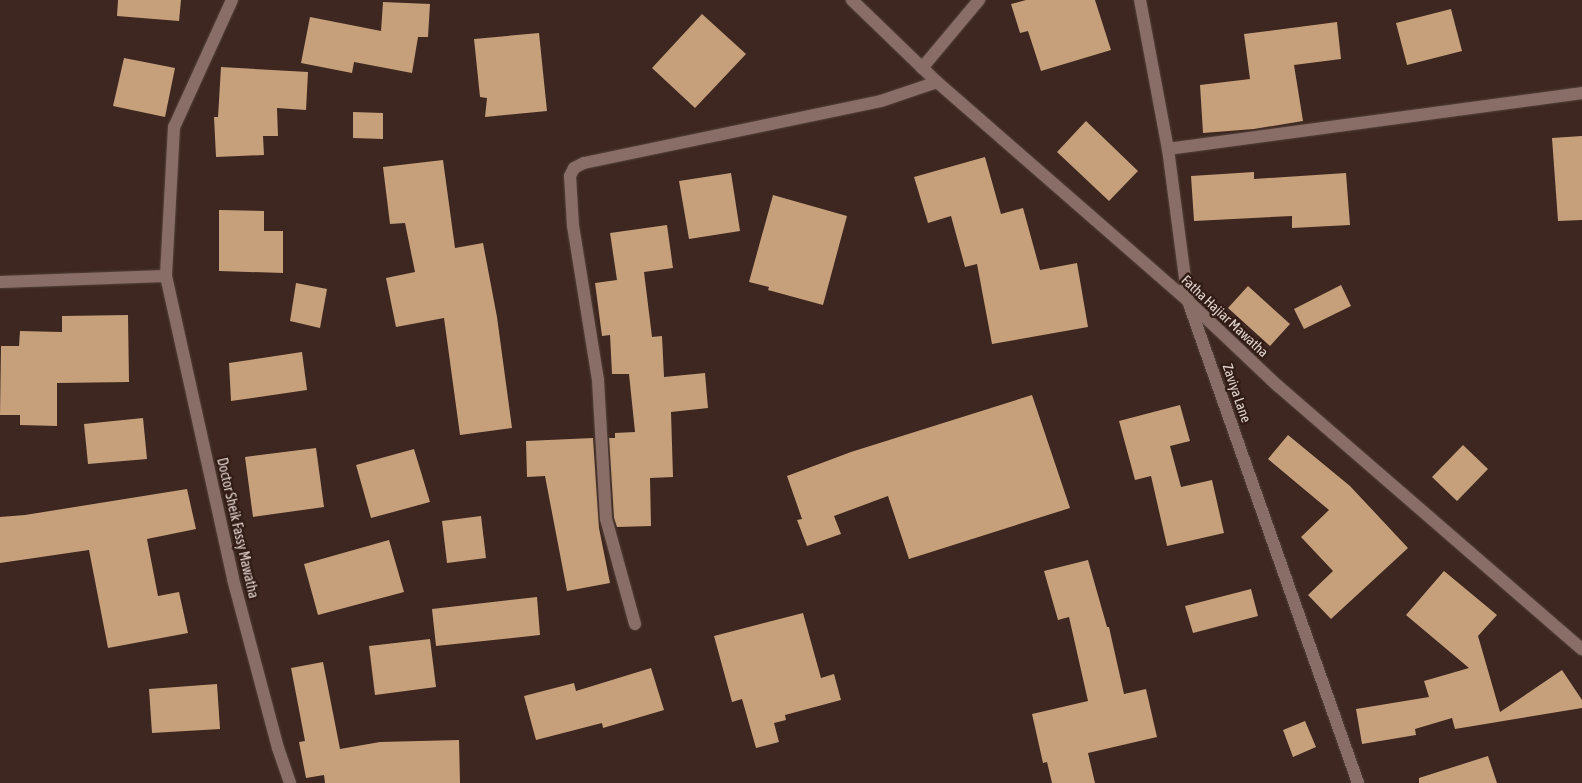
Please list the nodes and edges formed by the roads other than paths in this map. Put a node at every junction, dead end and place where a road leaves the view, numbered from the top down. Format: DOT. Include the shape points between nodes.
graph roads {
  1 [pos="232,0"];
  2 [pos="852,0"];
  3 [pos="979,0"];
  4 [pos="1140,0"];
  5 [pos="922,68"];
  6 [pos="937,82"];
  7 [pos="1582,93"];
  8 [pos="1168,149"];
  9 [pos="166,276"];
  10 [pos="0,282"];
  11 [pos="1188,300"];
  12 [pos="635,624"];
  13 [pos="1582,649"];
  14 [pos="290,783"];
  15 [pos="1358,783"];
  1 -- 9 [label="street, Doctor Sheik Fassy Mawatha" via="174,127"];
  2 -- 5 [label="street, Fatha Hajiar Mawatha"];
  3 -- 5 [label="street"];
  4 -- 8 [label="street, Zaviya Lane"];
  5 -- 6 [label="street, Fatha Hajiar Mawatha"];
  6 -- 11 [label="street, Fatha Hajiar Mawatha"];
  6 -- 12 [label="street" via="881,101 584,163 574,168 570,176 573,226 598,380 606,519"];
  7 -- 8 [label="street"];
  8 -- 11 [label="street, Zaviya Lane"];
  9 -- 10 [label="street"];
  9 -- 14 [label="street, Doctor Sheik Fassy Mawatha" via="234,579"];
  11 -- 13 [label="street, Fatha Hajiar Mawatha" via="1278,386"];
  11 -- 15 [label="street, Zaviya Lane"];
}
